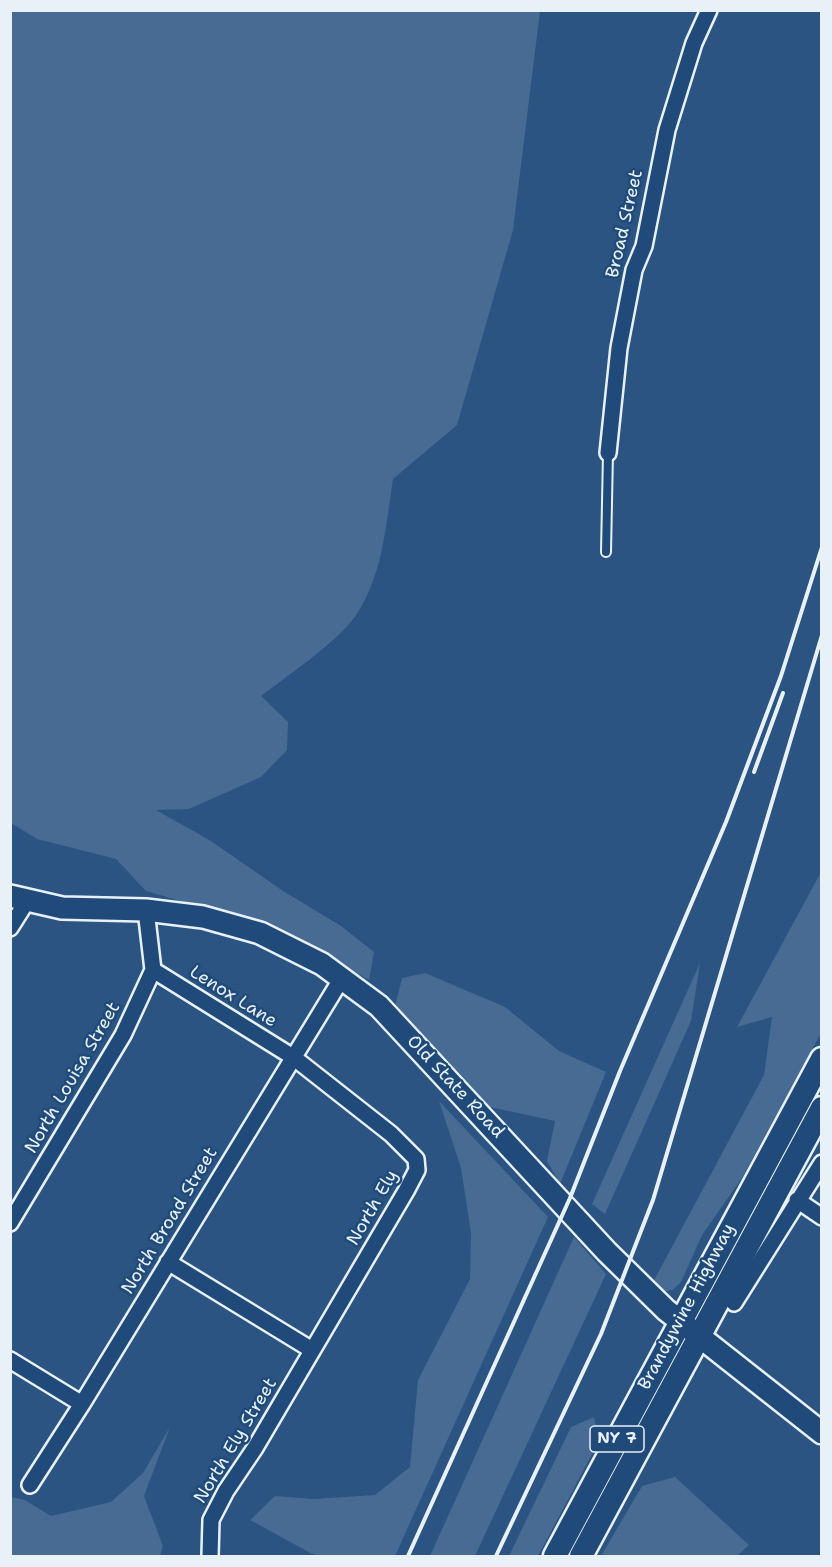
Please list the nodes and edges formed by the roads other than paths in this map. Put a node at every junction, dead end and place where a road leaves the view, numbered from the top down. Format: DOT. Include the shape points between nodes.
graph roads {
  1 [pos="709,10"];
  2 [pos="608,453"];
  3 [pos="606,552"];
  4 [pos="19,899"];
  5 [pos="146,910"];
  6 [pos="10,928"];
  7 [pos="153,970"];
  8 [pos="342,978"];
  9 [pos="293,1057"];
  10 [pos="822,1059"];
  11 [pos="822,1108"];
  12 [pos="822,1163"];
  13 [pos="797,1200"];
  14 [pos="822,1217"];
  15 [pos="10,1223"];
  16 [pos="168,1262"];
  17 [pos="734,1303"];
  18 [pos="679,1322"];
  19 [pos="698,1337"];
  20 [pos="312,1350"];
  21 [pos="10,1360"];
  22 [pos="82,1404"];
  23 [pos="820,1427"];
  24 [pos="30,1485"];
  25 [pos="210,1557"];
  26 [pos="555,1557"];
  27 [pos="580,1557"];
  1 -- 2 [label="street, Broad Street" via="694,43 667,130 644,246 634,270 619,348"];
  2 -- 3 [label="lane"];
  4 -- 5 [label="street, Old State Road" via="62,908"];
  4 -- 6 [label="street"];
  5 -- 7 [label="street"];
  5 -- 8 [label="street, Old State Road" via="203,917 260,933 303,953"];
  7 -- 9 [label="street, Lenox Lane"];
  7 -- 15 [label="street, North Louisa Street" via="123,1035"];
  8 -- 9 [label="street, North Broad Street"];
  8 -- 18 [label="street, Old State Road" via="379,1006 626,1272"];
  9 -- 16 [label="street, North Broad Street"];
  9 -- 20 [label="street, North Ely" via="391,1134 416,1159 417,1170"];
  10 -- 18 [label="main road, Brandywine Highway / NY 7"];
  11 -- 19 [label="main road, Brandywine Highway / NY 7"];
  12 -- 13 [label="street"];
  13 -- 14 [label="street"];
  13 -- 17 [label="street"];
  16 -- 20 [label="street"];
  16 -- 22 [label="street, North Broad Street"];
  18 -- 19 [label="street, Old State Road"];
  18 -- 26 [label="main road, Brandywine Highway / NY 7"];
  19 -- 23 [label="street, Old State Road"];
  19 -- 27 [label="main road, Brandywine Highway / NY 7"];
  20 -- 25 [label="street, North Ely Street" via="211,1520"];
  21 -- 22 [label="street"];
  22 -- 24 [label="street, North Broad Street"];
}
